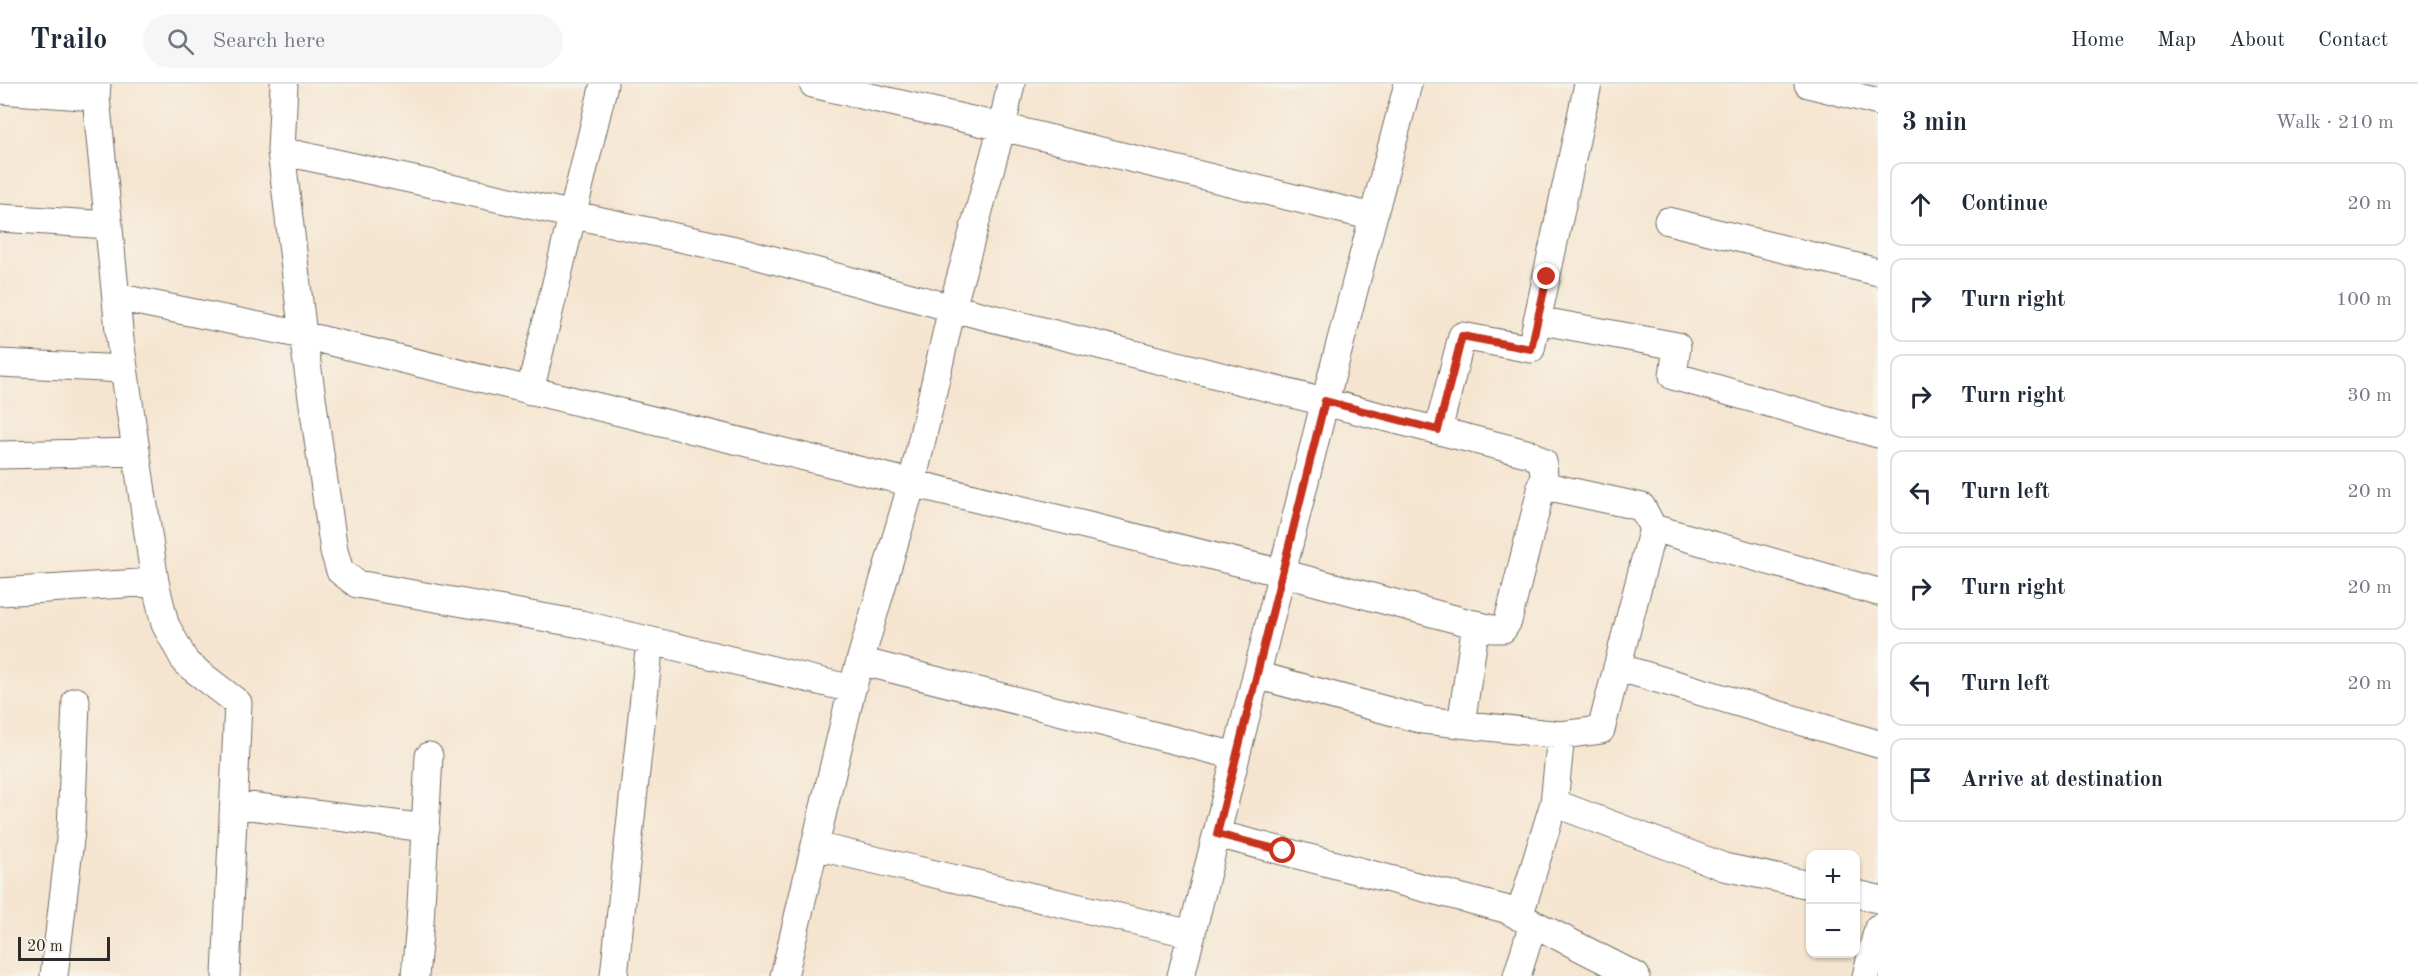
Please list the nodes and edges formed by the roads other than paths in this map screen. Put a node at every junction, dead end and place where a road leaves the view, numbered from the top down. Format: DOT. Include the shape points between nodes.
graph roads {
  1 [pos="284,84"];
  2 [pos="604,84"];
  3 [pos="813,84"];
  4 [pos="1011,84"];
  5 [pos="1408,84"];
  6 [pos="1588,84"];
  7 [pos="1808,84"];
  8 [pos="0,90"];
  9 [pos="97,91"];
  10 [pos="1878,102"];
  11 [pos="1002,127"];
  12 [pos="281,151"];
  13 [pos="572,213"];
  14 [pos="1373,217"];
  15 [pos="0,218"];
  16 [pos="1668,221"];
  17 [pos="109,225"];
  18 [pos="1878,272"];
  19 [pos="116,297"];
  20 [pos="952,308"];
  21 [pos="1537,320"];
  22 [pos="303,335"];
  23 [pos="0,363"];
  24 [pos="124,369"];
  25 [pos="530,391"];
  26 [pos="1325,401"];
  27 [pos="1438,430"];
  28 [pos="1878,434"];
  29 [pos="136,452"];
  30 [pos="0,455"];
  31 [pos="912,483"];
  32 [pos="1541,485"];
  33 [pos="1653,528"];
  34 [pos="1282,573"];
  35 [pos="155,582"];
  36 [pos="0,591"];
  37 [pos="1878,592"];
  38 [pos="1476,624"];
  39 [pos="650,641"];
  40 [pos="860,661"];
  41 [pos="1617,667"];
  42 [pos="1257,675"];
  43 [pos="852,689"];
  44 [pos="76,701"];
  45 [pos="1461,724"];
  46 [pos="1561,735"];
  47 [pos="1878,744"];
  48 [pos="429,756"];
  49 [pos="1236,756"];
  50 [pos="1554,803"];
  51 [pos="234,804"];
  52 [pos="426,828"];
  53 [pos="1217,834"];
  54 [pos="815,846"];
  55 [pos="1806,884"];
  56 [pos="1860,895"];
  57 [pos="1878,899"];
  58 [pos="1526,920"];
  59 [pos="1878,928"];
  60 [pos="1192,934"];
  61 [pos="54,976"];
  62 [pos="226,976"];
  63 [pos="415,976"];
  64 [pos="614,976"];
  65 [pos="784,976"];
  66 [pos="1181,976"];
  67 [pos="1518,976"];
  68 [pos="1636,976"];
  69 [pos="1866,976"];
  1 -- 12 [label="street"];
  2 -- 13 [label="street"];
  3 -- 11 [label="street"];
  4 -- 11 [label="street"];
  5 -- 14 [label="street"];
  6 -- 21 [label="street"];
  7 -- 10 [label="street"];
  8 -- 9 [label="street"];
  9 -- 17 [label="street"];
  11 -- 14 [label="street"];
  11 -- 20 [label="street"];
  12 -- 13 [label="street"];
  12 -- 22 [label="street"];
  13 -- 20 [label="street" via="744,252"];
  13 -- 25 [label="street"];
  14 -- 26 [label="street"];
  15 -- 17 [label="street"];
  16 -- 18 [label="street"];
  17 -- 19 [label="street"];
  19 -- 22 [label="street"];
  19 -- 24 [label="street"];
  20 -- 26 [label="street"];
  20 -- 31 [label="street"];
  21 -- 27 [label="street" via="1531,349 1462,336"];
  21 -- 28 [label="street" via="1677,346 1673,376"];
  22 -- 25 [label="street"];
  22 -- 39 [label="street" via="340,571 357,584 581,624"];
  23 -- 24 [label="street"];
  24 -- 29 [label="street"];
  25 -- 31 [label="street"];
  26 -- 27 [label="street"];
  26 -- 34 [label="street"];
  27 -- 32 [label="street" via="1530,454 1543,462"];
  29 -- 30 [label="street"];
  29 -- 35 [label="street"];
  31 -- 34 [label="street"];
  31 -- 40 [label="street"];
  32 -- 33 [label="street" via="1642,507"];
  32 -- 38 [label="street" via="1509,621 1503,629"];
  33 -- 37 [label="street"];
  33 -- 41 [label="street"];
  34 -- 38 [label="street"];
  34 -- 42 [label="street"];
  35 -- 36 [label="street"];
  35 -- 51 [label="street" via="165,624 186,663 238,704"];
  38 -- 45 [label="street"];
  39 -- 43 [label="street"];
  39 -- 64 [label="street"];
  40 -- 43 [label="street"];
  40 -- 49 [label="street"];
  41 -- 46 [label="street" via="1600,730"];
  41 -- 47 [label="street"];
  42 -- 45 [label="street" via="1424,720"];
  42 -- 49 [label="street"];
  43 -- 54 [label="street"];
  44 -- 61 [label="street" via="71,831"];
  45 -- 46 [label="street"];
  46 -- 50 [label="street"];
  48 -- 52 [label="street"];
  49 -- 53 [label="street"];
  50 -- 55 [label="street" via="1724,867"];
  50 -- 58 [label="street"];
  51 -- 52 [label="street"];
  51 -- 62 [label="street"];
  52 -- 63 [label="street"];
  53 -- 58 [label="street" via="1504,909"];
  53 -- 60 [label="street"];
  54 -- 60 [label="street"];
  54 -- 65 [label="street"];
  56 -- 57 [label="street"];
  58 -- 67 [label="street"];
  58 -- 68 [label="street"];
  59 -- 69 [label="street"];
  60 -- 66 [label="street"];
}
